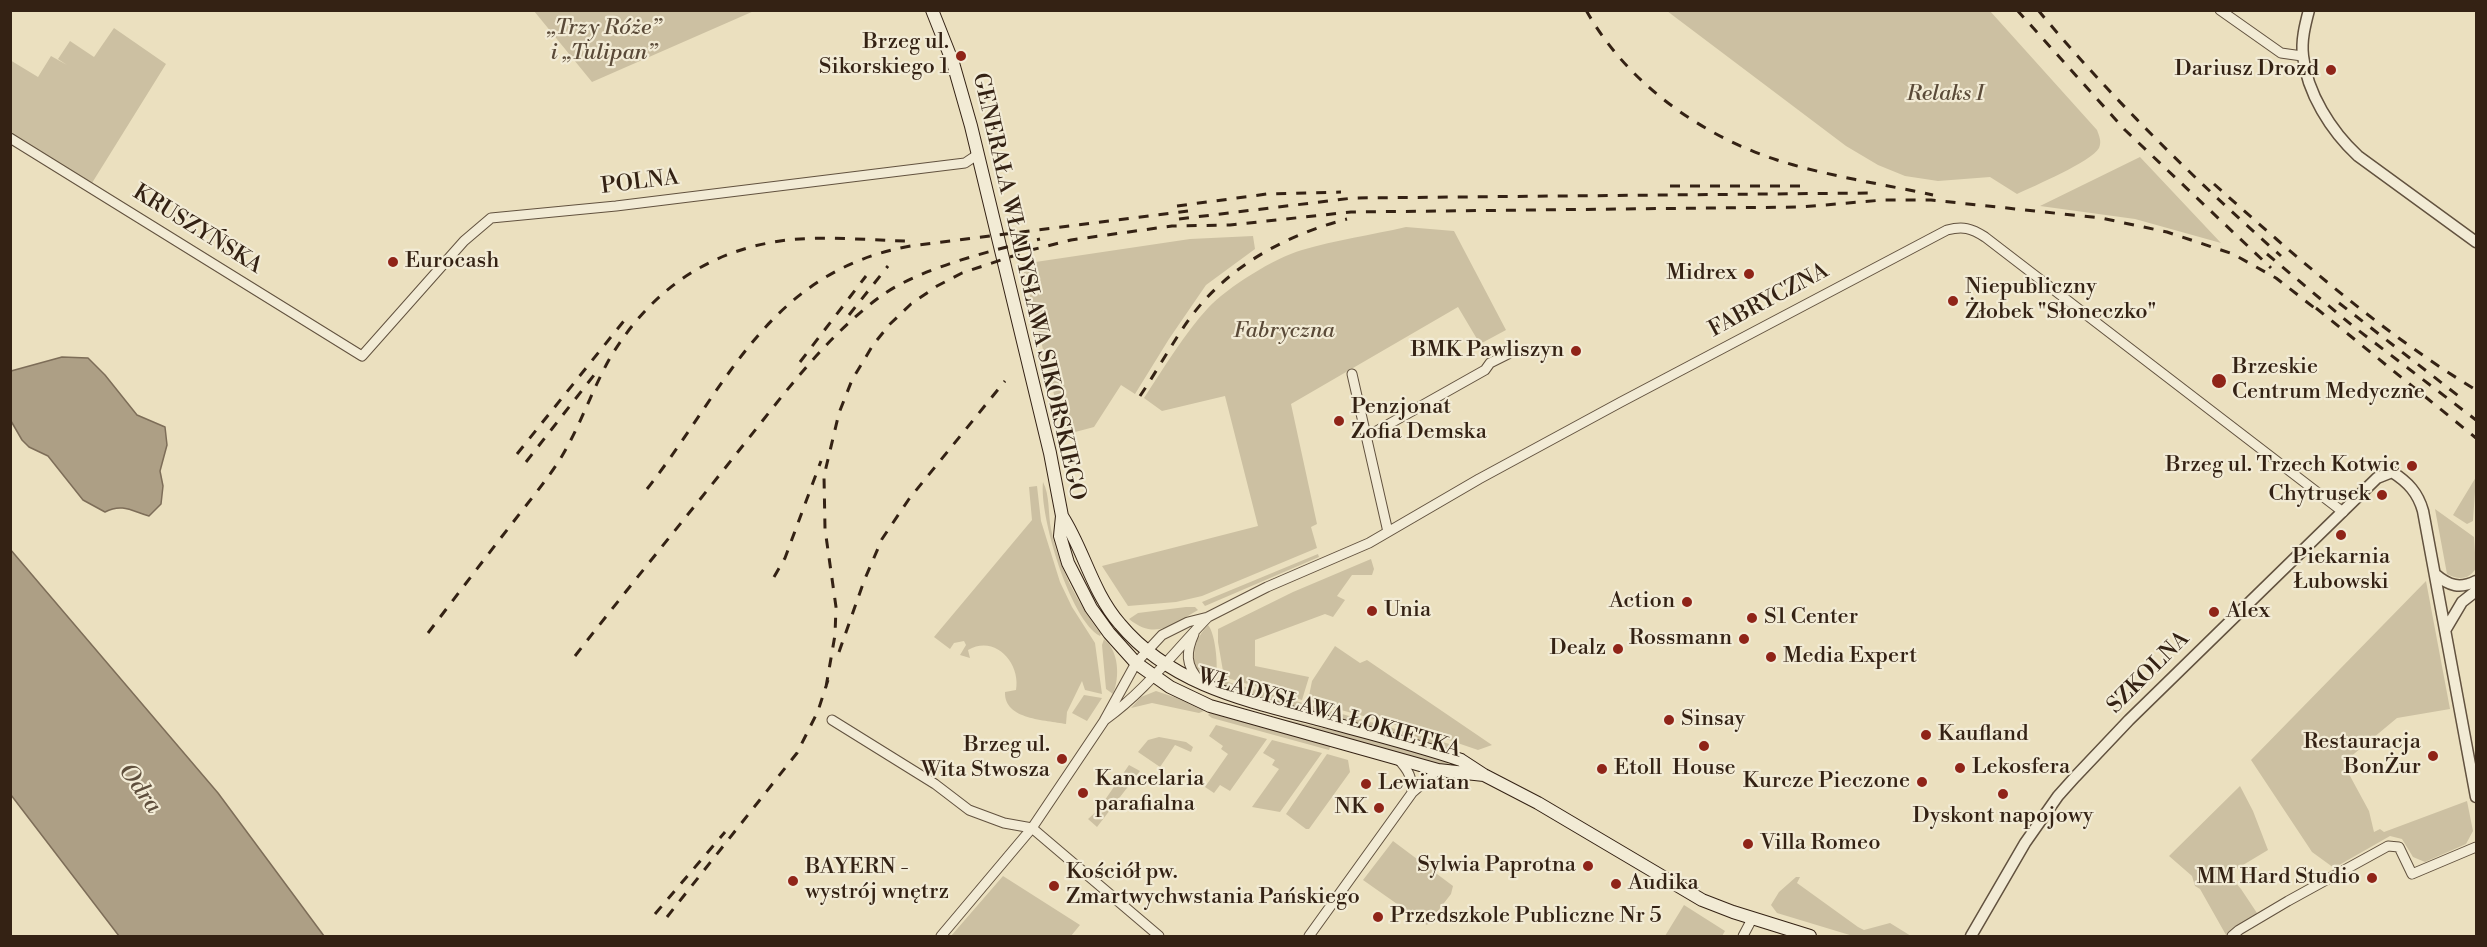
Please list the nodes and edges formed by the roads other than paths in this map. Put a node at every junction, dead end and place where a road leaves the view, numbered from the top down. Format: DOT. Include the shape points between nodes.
graph roads {
  1 [pos="932,10"];
  2 [pos="2220,10"];
  3 [pos="2309,10"];
  4 [pos="2302,56"];
  5 [pos="10,138"];
  6 [pos="977,155"];
  7 [pos="2476,242"];
  8 [pos="1508,354"];
  9 [pos="362,356"];
  10 [pos="1352,374"];
  11 [pos="1366,437"];
  12 [pos="2343,512"];
  13 [pos="1062,516"];
  14 [pos="1389,532"];
  15 [pos="2435,574"];
  16 [pos="2476,581"];
  17 [pos="2476,591"];
  18 [pos="2439,599"];
  19 [pos="2462,602"];
  20 [pos="1208,617"];
  21 [pos="1197,628"];
  22 [pos="2446,629"];
  23 [pos="1146,650"];
  24 [pos="1136,663"];
  25 [pos="1165,665"];
  26 [pos="1154,677"];
  27 [pos="1205,687"];
  28 [pos="832,720"];
  29 [pos="1104,721"];
  30 [pos="1398,759"];
  31 [pos="1438,770"];
  32 [pos="1484,776"];
  33 [pos="1412,793"];
  34 [pos="2476,797"];
  35 [pos="1032,828"];
  36 [pos="2476,847"];
  37 [pos="1752,919"];
  38 [pos="941,936"];
  39 [pos="1159,936"];
  40 [pos="1309,936"];
  41 [pos="1743,936"];
  42 [pos="1810,936"];
  43 [pos="1971,936"];
  44 [pos="2232,936"];
  1 -- 6 [label="main road, GENERAŁA WŁADYSŁAWA SIKORSKIEGO" via="953,63"];
  2 -- 4 [label="street" via="2265,44 2282,53"];
  3 -- 4 [label="street"];
  4 -- 7 [label="street" via="2325,117 2344,143"];
  5 -- 9 [label="street, KRUSZYŃSKA"];
  6 -- 9 [label="street, POLNA" via="965,163 490,218 464,241"];
  6 -- 13 [label="main road, GENERAŁA WŁADYSŁAWA SIKORSKIEGO"];
  8 -- 11 [label="street"];
  10 -- 11 [label="street"];
  11 -- 14 [label="street"];
  12 -- 14 [label="street, FABRYCZNA" via="1997,246 1960,227 1828,291 1479,478"];
  12 -- 15 [label="street, SZKOLNA" via="2377,478 2392,472 2403,479 2420,499"];
  12 -- 43 [label="street, SZKOLNA" via="2136,712 2069,783 2025,843"];
  13 -- 23 [label="main road, GENERAŁA WŁADYSŁAWA SIKORSKIEGO" via="1097,592 1120,624"];
  13 -- 24 [label="main road, GENERAŁA WŁADYSŁAWA SIKORSKIEGO" via="1060,536 1077,584 1108,633"];
  14 -- 20 [label="street, FABRYCZNA"];
  15 -- 16 [label="street" via="2456,586"];
  15 -- 18 [label="street"];
  17 -- 19 [label="street"];
  18 -- 19 [label="street" via="2454,604"];
  18 -- 22 [label="street"];
  19 -- 22 [label="street"];
  20 -- 21 [label="street, FABRYCZNA"];
  20 -- 23 [label="street, FABRYCZNA" via="1162,635"];
  21 -- 25 [label="street, FABRYCZNA"];
  21 -- 27 [label="street, FABRYCZNA" via="1188,648 1188,661 1192,673"];
  22 -- 34 [label="street"];
  23 -- 24 [label="street, FABRYCZNA"];
  23 -- 25 [label="main road, GENERAŁA WŁADYSŁAWA SIKORSKIEGO"];
  24 -- 26 [label="main road, WŁADYSŁAWA ŁOKIETKA"];
  24 -- 29 [label="street, FABRYCZNA"];
  25 -- 26 [label="street, FABRYCZNA"];
  25 -- 27 [label="main road, WŁADYSŁAWA ŁOKIETKA"];
  26 -- 29 [label="street, FABRYCZNA"];
  26 -- 30 [label="main road, WŁADYSŁAWA ŁOKIETKA" via="1184,696 1210,706"];
  27 -- 32 [label="main road, WŁADYSŁAWA ŁOKIETKA" via="1443,754 1461,760"];
  28 -- 35 [label="street" via="935,784 969,810"];
  29 -- 35 [label="street"];
  30 -- 31 [label="main road, WŁADYSŁAWA ŁOKIETKA"];
  30 -- 33 [label="street" via="1409,770"];
  31 -- 32 [label="main road, WŁADYSŁAWA ŁOKIETKA"];
  31 -- 33 [label="street"];
  32 -- 37 [label="main road, WŁADYSŁAWA ŁOKIETKA" via="1538,803 1685,891"];
  33 -- 40 [label="street"];
  35 -- 38 [label="street"];
  35 -- 39 [label="street"];
  36 -- 44 [label="street" via="2412,874 2399,848 2388,846"];
  37 -- 41 [label="street"];
  37 -- 42 [label="main road, WŁADYSŁAWA ŁOKIETKA"];
}
